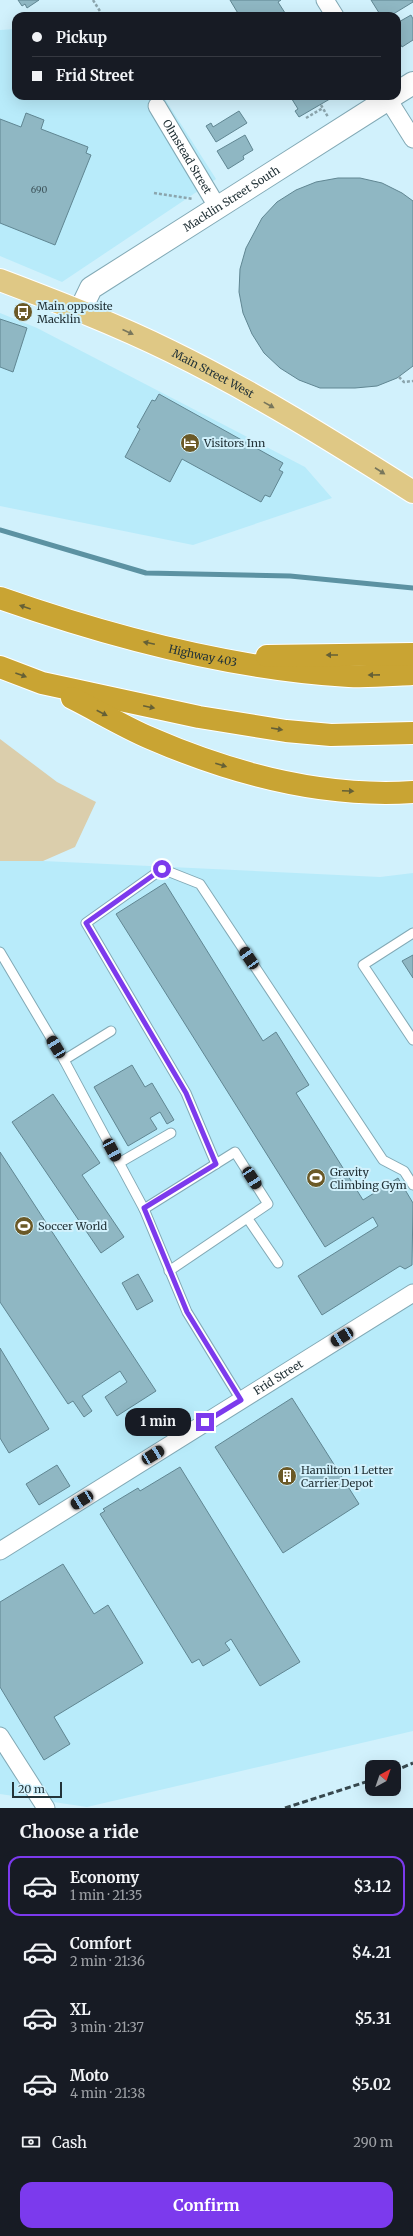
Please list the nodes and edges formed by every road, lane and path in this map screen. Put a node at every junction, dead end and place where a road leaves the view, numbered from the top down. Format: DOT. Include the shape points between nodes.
graph roads {
  1 [pos="93,0"];
  2 [pos="325,0"];
  3 [pos="100,12"];
  4 [pos="332,12"];
  5 [pos="413,83"];
  6 [pos="401,90"];
  7 [pos="385,100"];
  8 [pos="393,100"];
  9 [pos="157,106"];
  10 [pos="306,118"];
  11 [pos="331,121"];
  12 [pos="413,139"];
  13 [pos="154,193"];
  14 [pos="195,199"];
  15 [pos="218,208"];
  16 [pos="0,280"];
  17 [pos="80,311"];
  18 [pos="399,377"];
  19 [pos="413,381"];
  20 [pos="413,492"];
  21 [pos="0,598"];
  22 [pos="413,654"];
  23 [pos="228,660"];
  24 [pos="0,667"];
  25 [pos="413,674"];
  26 [pos="42,683"];
  27 [pos="413,733"];
  28 [pos="413,792"];
  29 [pos="413,933"];
  30 [pos="0,952"];
  31 [pos="111,1031"];
  32 [pos="413,1040"];
  33 [pos="64,1060"];
  34 [pos="171,1132"];
  35 [pos="119,1163"];
  36 [pos="216,1164"];
  37 [pos="413,1185"];
  38 [pos="144,1208"];
  39 [pos="248,1219"];
  40 [pos="278,1263"];
  41 [pos="168,1271"];
  42 [pos="413,1293"];
  43 [pos="241,1400"];
  44 [pos="0,1551"];
  45 [pos="0,1736"];
  46 [pos="46,1808"];
  1 -- 3 [label="path"];
  2 -- 4 [label="street"];
  5 -- 6 [label="street, Macklin Street South"];
  7 -- 15 [label="street, Macklin Street South"];
  8 -- 12 [label="street"];
  9 -- 15 [label="street, Olmstead Street"];
  10 -- 11 [label="path" via="322,107"];
  13 -- 14 [label="path"];
  15 -- 17 [label="street, Macklin Street South" via="90,288"];
  16 -- 17 [label="main road, Main Street West"];
  17 -- 20 [label="main road, Main Street West, one-way" via="139,336 200,367 331,440"];
  18 -- 19 [label="path" via="404,382"];
  23 -- 21 [label="highway, Highway 403, one-way" via="111,635"];
  22 -- 23 [label="highway, one-way" via="277,655"];
  25 -- 23 [label="highway, Highway 403, one-way" via="350,676"];
  24 -- 26 [label="highway, one-way"];
  26 -- 27 [label="highway, one-way" via="199,717 286,731 331,735"];
  26 -- 28 [label="highway, one-way" via="149,738 207,761 267,779 330,790 393,794"];
  29 -- 32 [label="lane" via="363,965"];
  30 -- 33 [label="lane"];
  31 -- 33 [label="lane"];
  33 -- 35 [label="lane"];
  34 -- 35 [label="lane"];
  35 -- 38 [label="lane"];
  36 -- 37 [label="lane" via="186,1093 86,923 162,869 200,884 383,1160 404,1171"];
  36 -- 38 [label="lane"];
  36 -- 39 [label="lane" via="235,1152 268,1204"];
  38 -- 41 [label="lane"];
  39 -- 40 [label="lane"];
  39 -- 41 [label="lane"];
  41 -- 43 [label="lane" via="187,1312"];
  42 -- 43 [label="street, Frid Street"];
  43 -- 44 [label="street, Frid Street"];
  45 -- 46 [label="street"];
}
